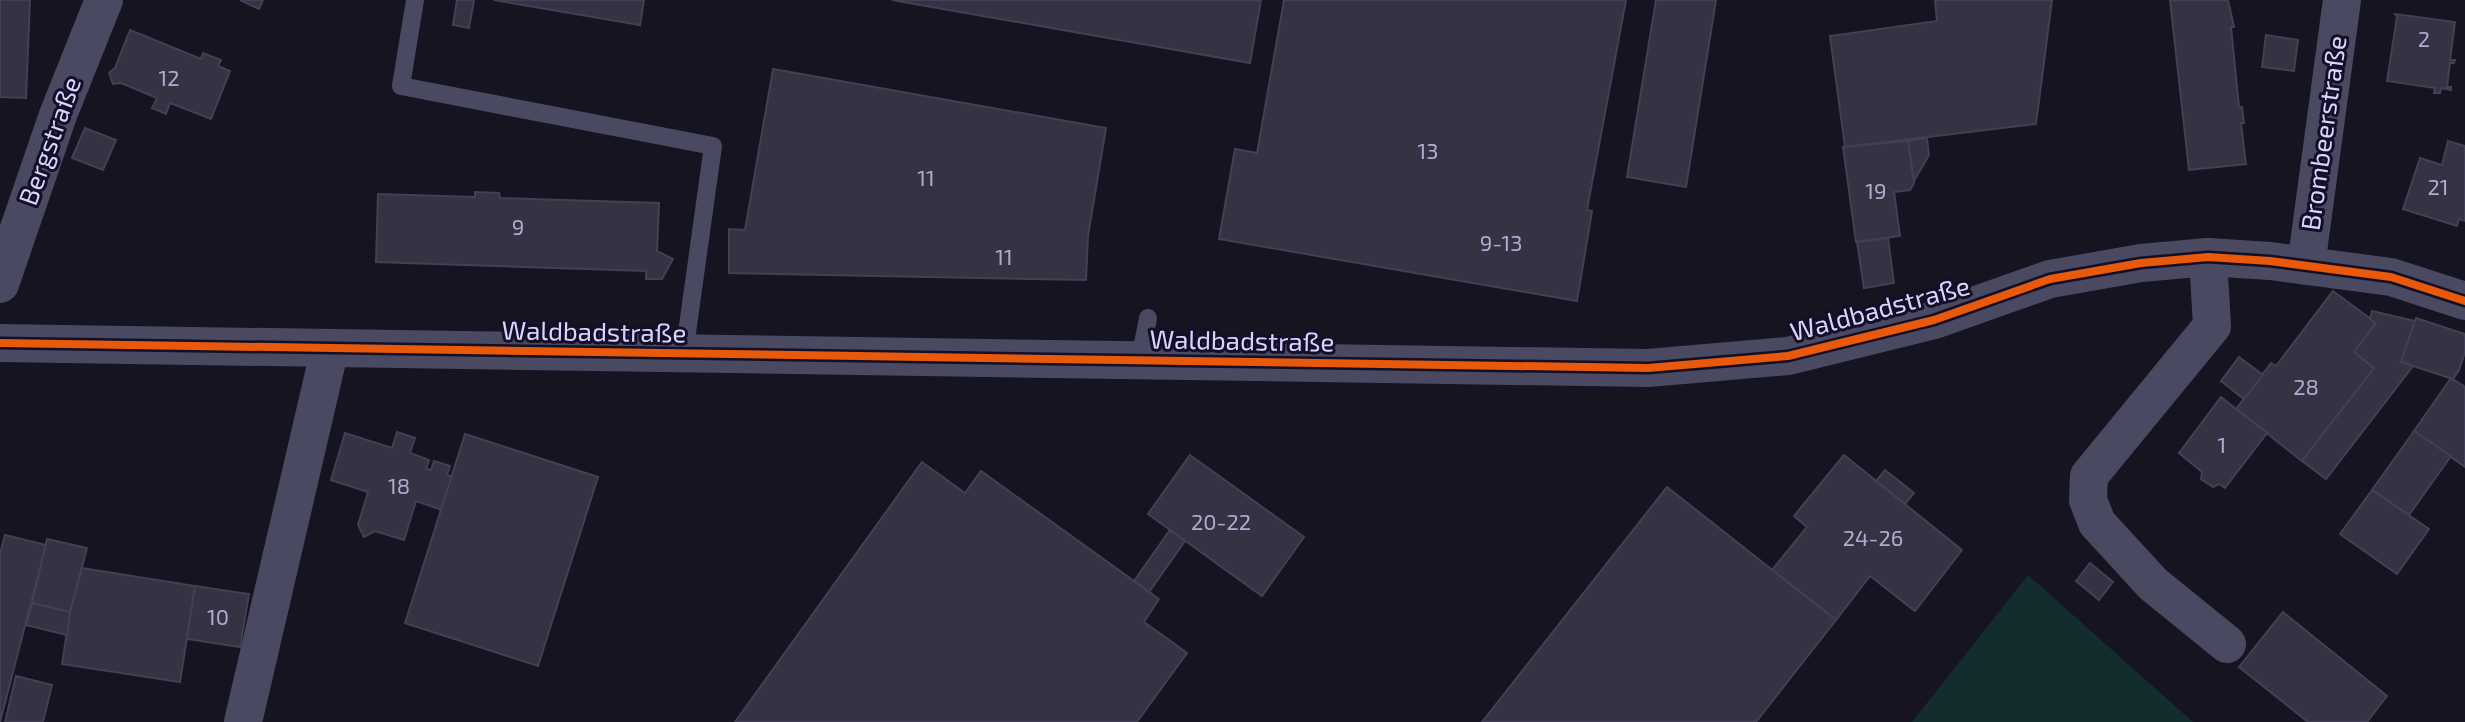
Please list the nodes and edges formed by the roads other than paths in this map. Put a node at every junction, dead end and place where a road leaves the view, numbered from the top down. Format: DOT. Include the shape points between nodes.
graph roads {
  1 [pos="104,0"];
  2 [pos="415,0"];
  3 [pos="2342,0"];
  4 [pos="2208,257"];
  5 [pos="2306,266"];
  6 [pos="0,284"];
  7 [pos="2465,301"];
  8 [pos="1148,318"];
  9 [pos="0,343"];
  10 [pos="330,348"];
  11 [pos="684,354"];
  12 [pos="1140,359"];
  13 [pos="2227,644"];
  14 [pos="243,722"];
  1 -- 6 [label="street, Bergstraße"];
  2 -- 11 [label="lane" via="401,86 713,146"];
  3 -- 5 [label="street, Brombeerstraße"];
  4 -- 5 [label="street, Waldbadstraße"];
  4 -- 12 [label="street, Waldbadstraße" via="2050,279 1934,320 1788,356 1648,368"];
  4 -- 13 [label="street" via="2212,326 2089,476 2088,500 2097,523 2153,584"];
  5 -- 7 [label="street, Waldbadstraße" via="2391,277"];
  8 -- 12 [label="lane"];
  9 -- 10 [label="street, Waldbadstraße"];
  10 -- 11 [label="street, Waldbadstraße"];
  10 -- 14 [label="street"];
  11 -- 12 [label="street, Waldbadstraße"];
}
